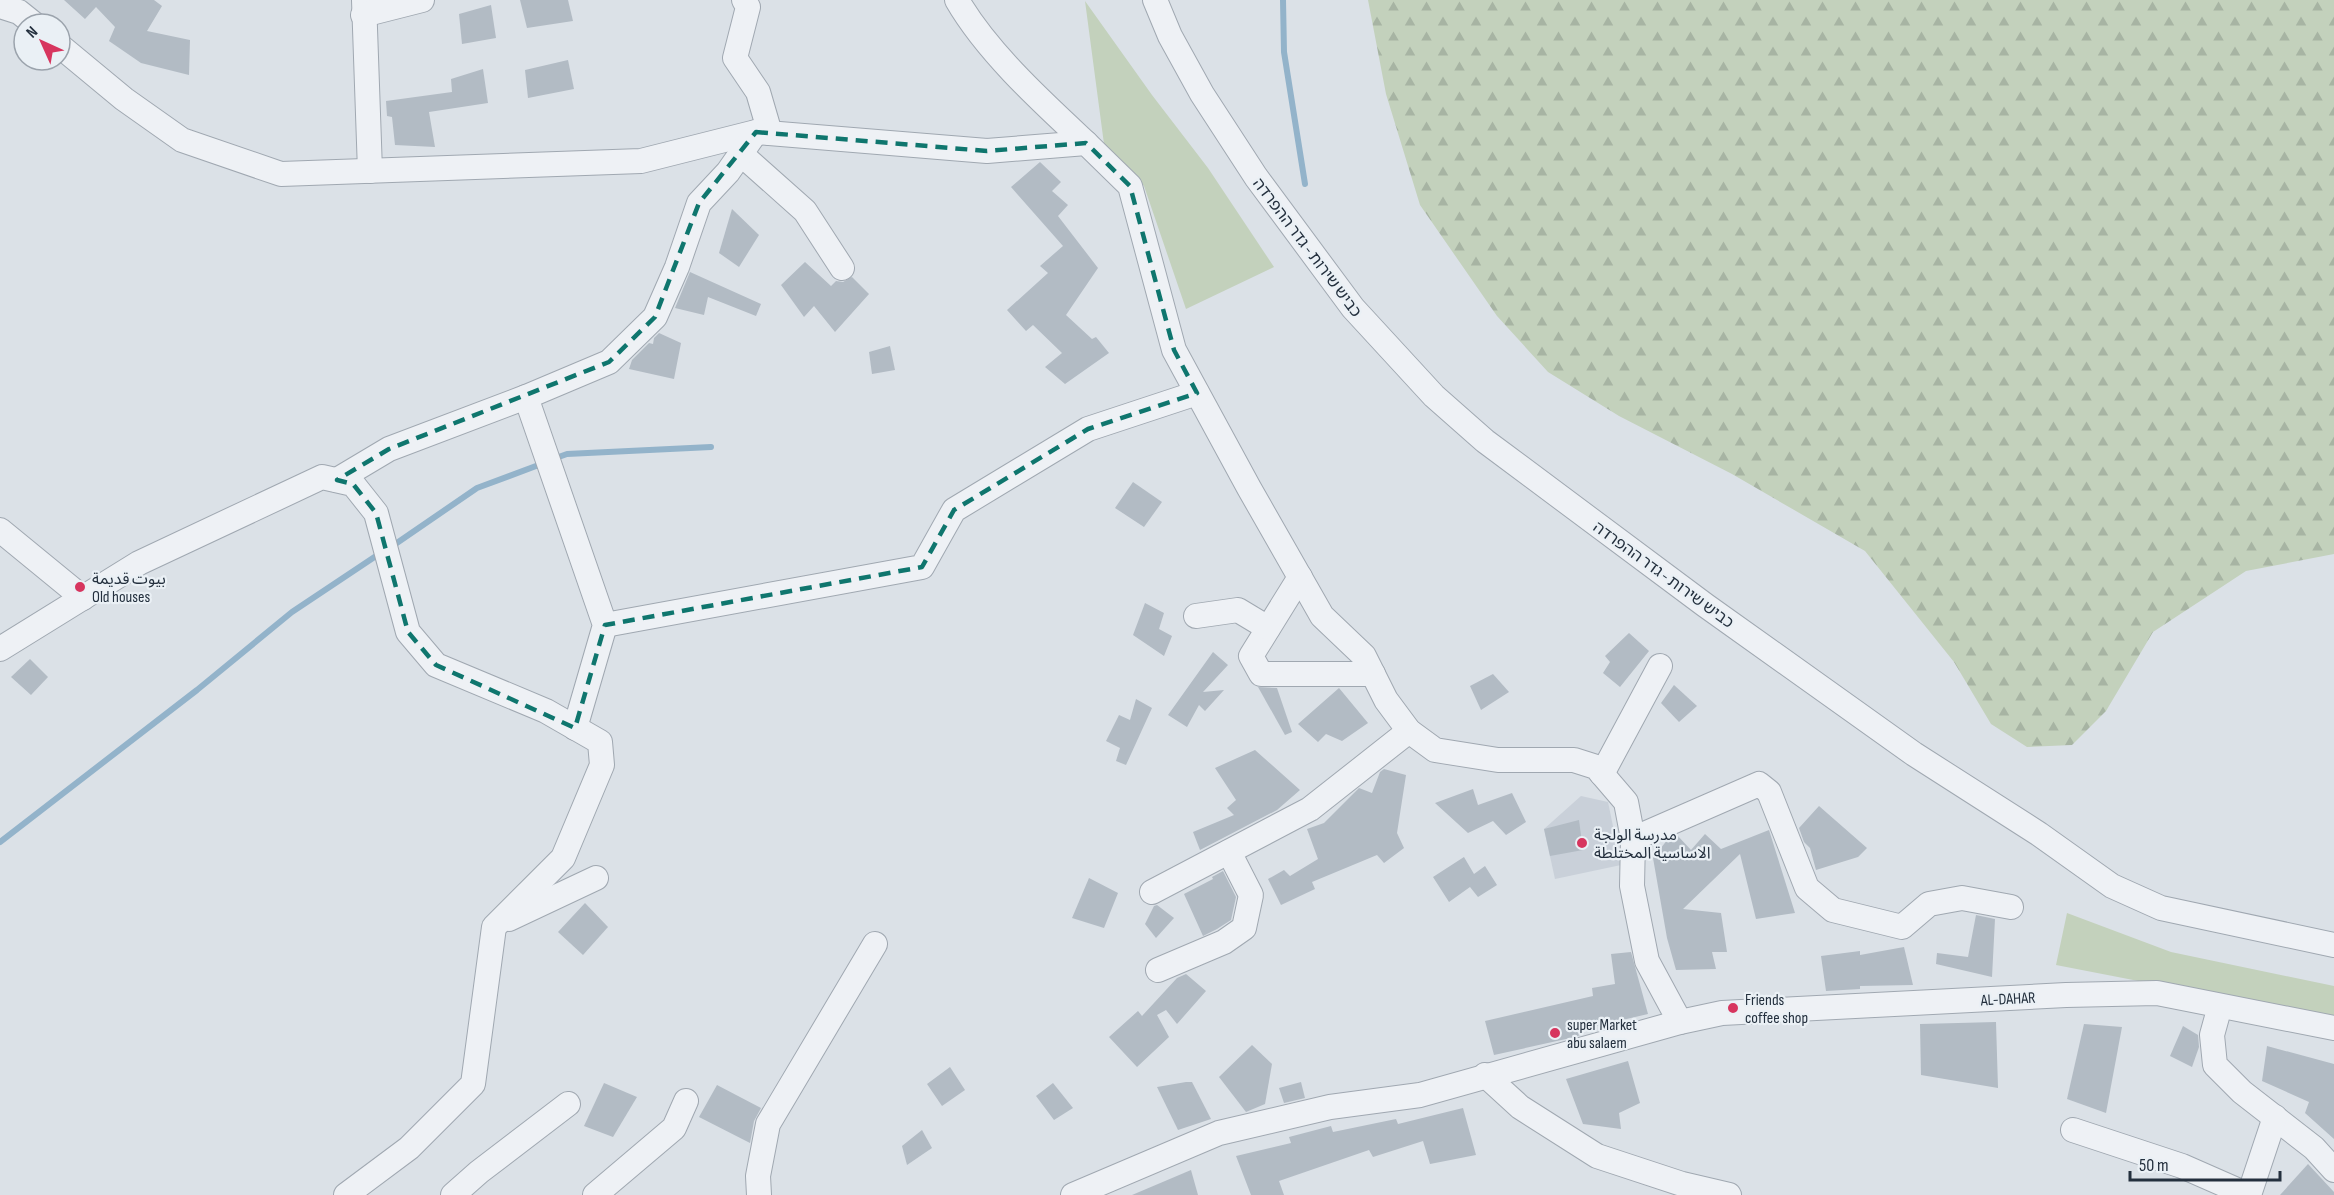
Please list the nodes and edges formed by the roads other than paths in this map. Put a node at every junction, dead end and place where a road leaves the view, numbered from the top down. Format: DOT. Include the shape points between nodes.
graph roads {
  1 [pos="422,0"];
  2 [pos="744,0"];
  3 [pos="957,0"];
  4 [pos="1155,0"];
  5 [pos="0,6"];
  6 [pos="363,7"];
  7 [pos="19,12"];
  8 [pos="72,56"];
  9 [pos="763,133"];
  10 [pos="1086,142"];
  11 [pos="741,154"];
  12 [pos="370,171"];
  13 [pos="842,268"];
  14 [pos="1197,393"];
  15 [pos="526,397"];
  16 [pos="337,480"];
  17 [pos="0,530"];
  18 [pos="1300,577"];
  19 [pos="83,598"];
  20 [pos="1196,616"];
  21 [pos="605,625"];
  22 [pos="1268,628"];
  23 [pos="0,649"];
  24 [pos="1660,666"];
  25 [pos="1372,674"];
  26 [pos="575,728"];
  27 [pos="1409,731"];
  28 [pos="1602,774"];
  29 [pos="1634,839"];
  30 [pos="1229,852"];
  31 [pos="596,878"];
  32 [pos="1152,892"];
  33 [pos="2011,907"];
  34 [pos="494,927"];
  35 [pos="875,944"];
  36 [pos="2334,945"];
  37 [pos="1158,970"];
  38 [pos="2220,1006"];
  39 [pos="1680,1022"];
  40 [pos="2334,1028"];
  41 [pos="1485,1075"];
  42 [pos="686,1101"];
  43 [pos="568,1104"];
  44 [pos="2275,1117"];
  45 [pos="2073,1130"];
  46 [pos="2334,1170"];
  47 [pos="346,1195"];
  48 [pos="453,1195"];
  49 [pos="595,1195"];
  50 [pos="759,1195"];
  51 [pos="1073,1195"];
  52 [pos="1729,1195"];
  53 [pos="2248,1195"];
  1 -- 6 [label="street"];
  2 -- 9 [label="street" via="748,8 735,58 758,92"];
  3 -- 10 [label="street" via="1029,89"];
  4 -- 36 [label="street, כביש שירות - גדר ההפרדה" via="1202,94 1256,177 1353,308 1434,396 1485,441 1914,754 2112,886 2161,908"];
  5 -- 7 [label="street"];
  6 -- 12 [label="street"];
  8 -- 12 [label="street" via="123,99 182,140 281,174"];
  9 -- 10 [label="street" via="987,151"];
  9 -- 11 [label="street"];
  9 -- 12 [label="street" via="641,161"];
  10 -- 14 [label="street" via="1130,186 1174,350"];
  11 -- 13 [label="street" via="805,211"];
  11 -- 15 [label="street" via="699,203 655,317 609,362"];
  14 -- 18 [label="street"];
  14 -- 21 [label="street" via="1088,429 954,510 922,567"];
  15 -- 16 [label="street" via="389,449"];
  15 -- 21 [label="street"];
  16 -- 19 [label="street" via="322,477 138,563"];
  16 -- 26 [label="street" via="353,484 376,513 408,632 436,665 546,711"];
  17 -- 19 [label="street"];
  18 -- 22 [label="street"];
  18 -- 25 [label="street" via="1322,616 1364,657"];
  19 -- 23 [label="street"];
  20 -- 22 [label="street" via="1238,610"];
  21 -- 26 [label="street"];
  22 -- 25 [label="street" via="1251,656 1261,674"];
  24 -- 28 [label="street"];
  25 -- 27 [label="street"];
  26 -- 34 [label="street" via="600,742 602,765 563,858"];
  27 -- 28 [label="street" via="1435,750 1498,760 1574,760 1596,767"];
  27 -- 30 [label="street" via="1310,809"];
  28 -- 29 [label="street" via="1626,802"];
  29 -- 33 [label="street" via="1759,784 1769,792 1807,888 1833,910 1902,927 1929,904 1962,898"];
  29 -- 39 [label="street" via="1632,885 1647,961"];
  30 -- 32 [label="street"];
  30 -- 37 [label="street" via="1251,895 1244,928 1224,942"];
  31 -- 34 [label="street"];
  34 -- 47 [label="street" via="473,1084 409,1148"];
  35 -- 50 [label="street" via="768,1124 758,1176"];
  38 -- 39 [label="street, AL-DAHAR" via="2157,993 2066,994 1722,1013"];
  38 -- 40 [label="street, AL-DAHAR"];
  38 -- 44 [label="street" via="2212,1035 2215,1065"];
  39 -- 41 [label="street, AL-DAHAR"];
  41 -- 51 [label="street, AL-DAHAR" via="1420,1095 1330,1107 1219,1133"];
  41 -- 52 [label="street" via="1520,1107 1597,1155 1682,1184"];
  42 -- 49 [label="street" via="674,1128"];
  43 -- 48 [label="street"];
  44 -- 46 [label="street"];
  44 -- 53 [label="street"];
  45 -- 53 [label="street" via="2182,1166"];
}
